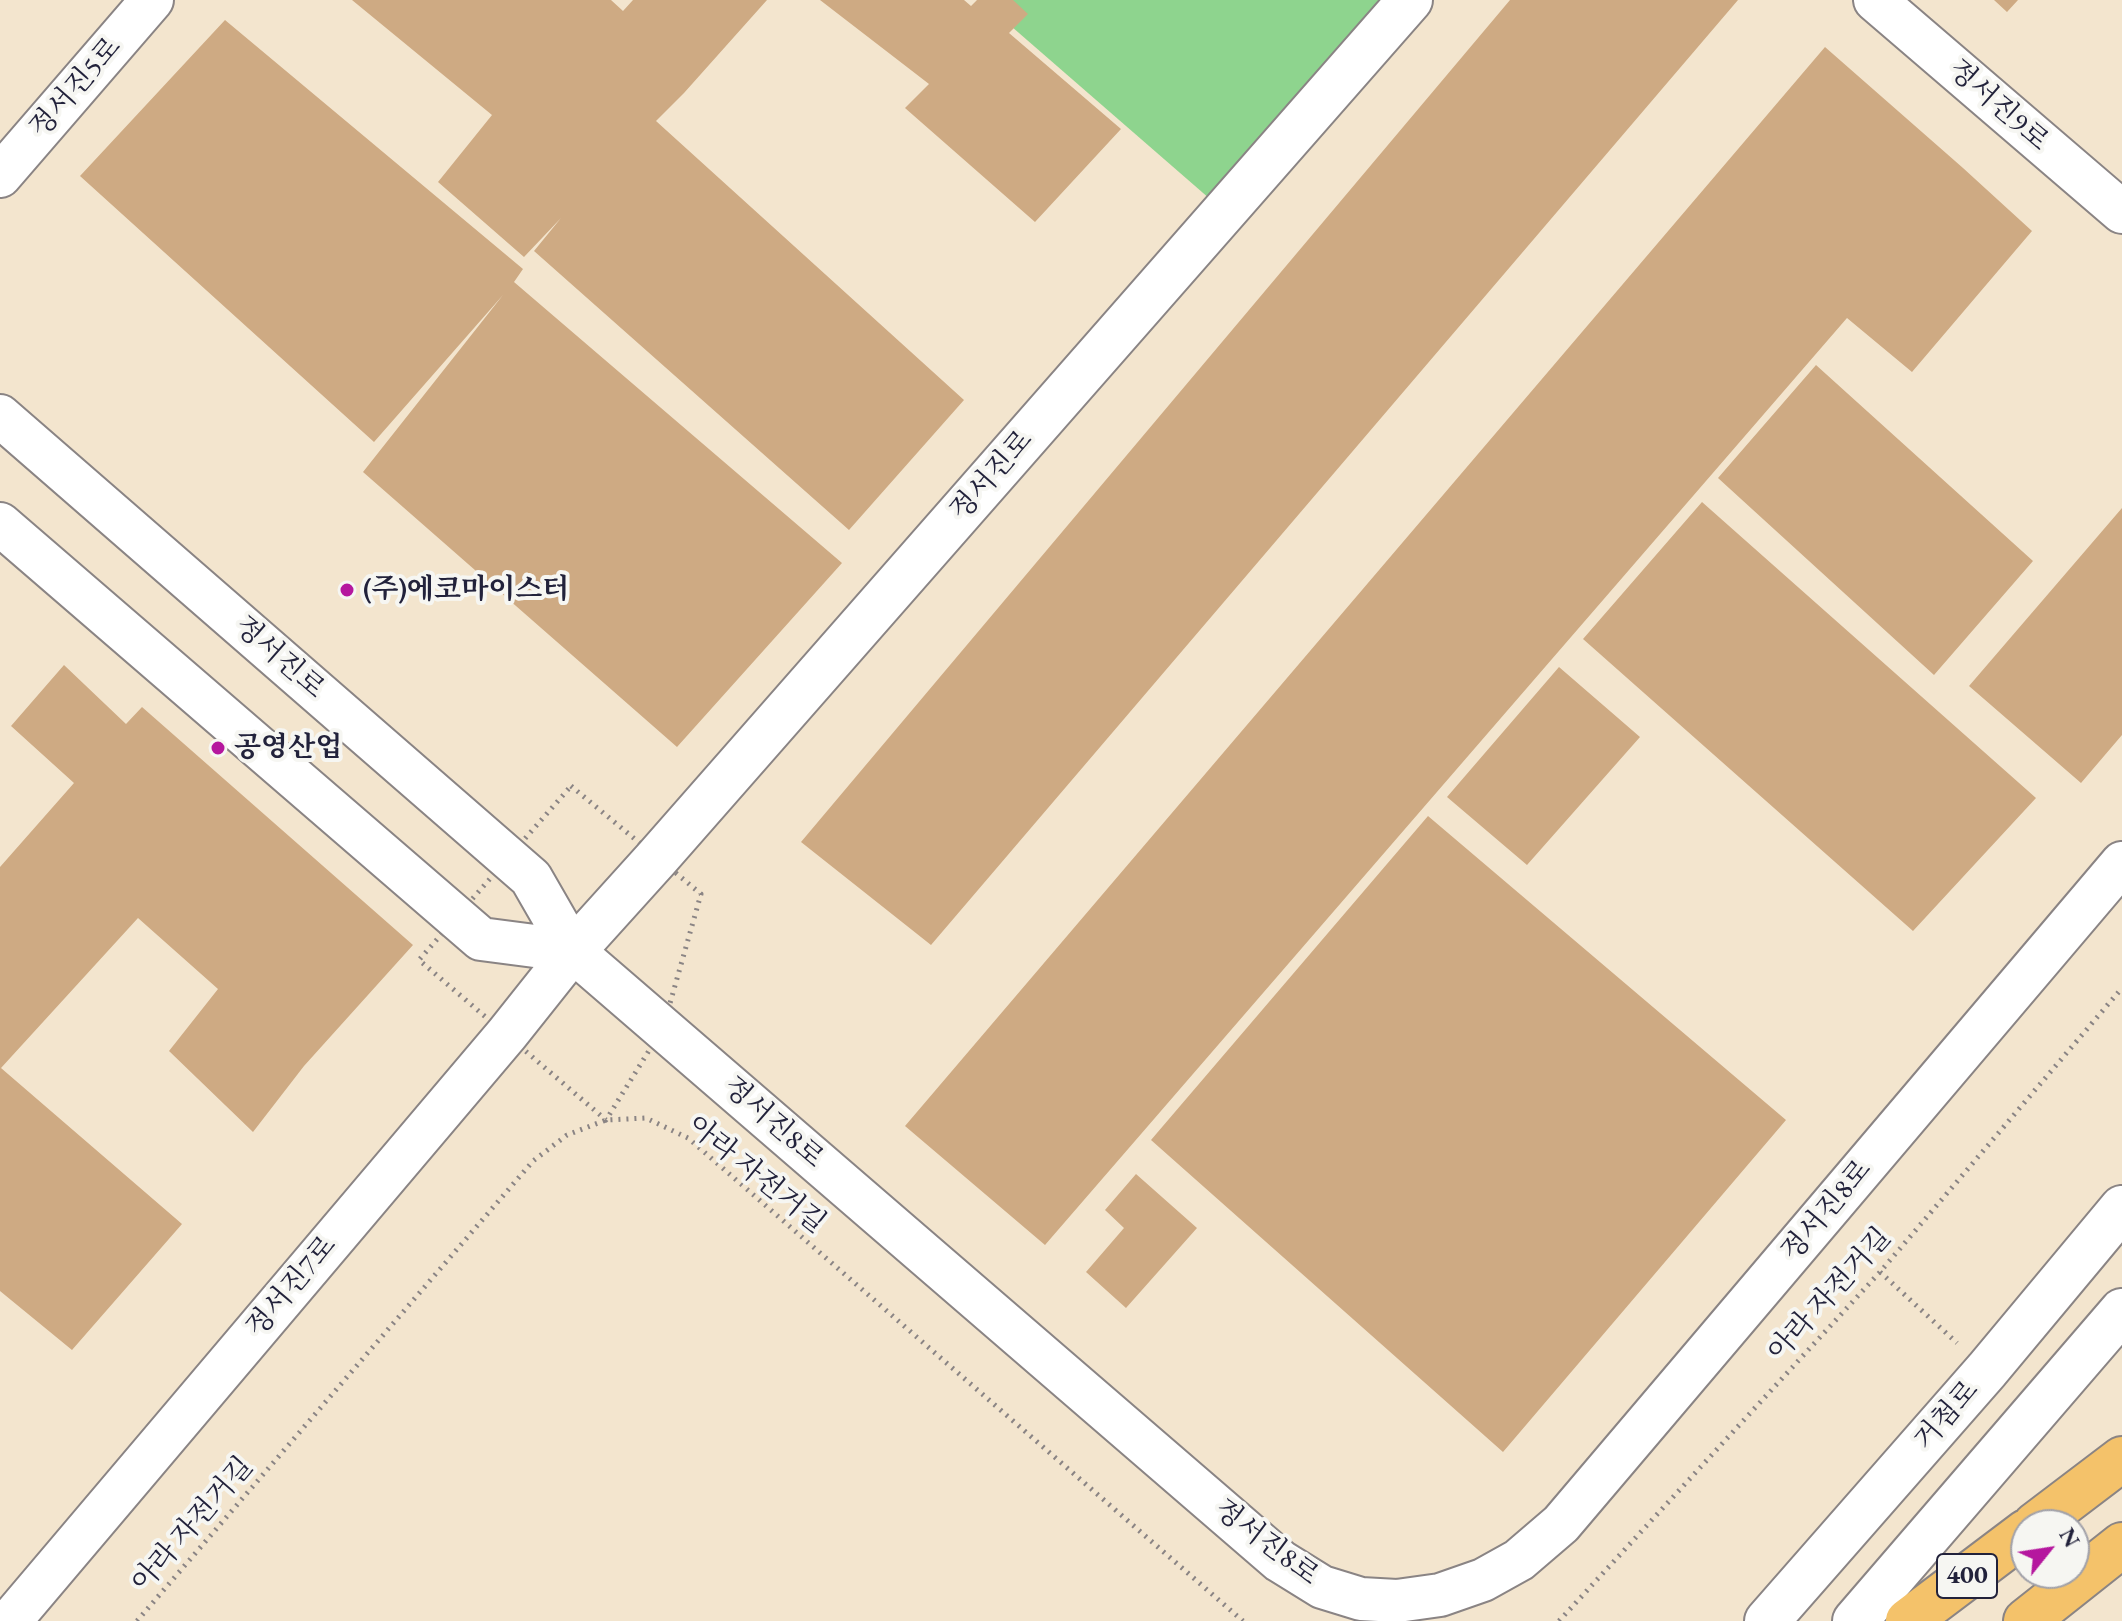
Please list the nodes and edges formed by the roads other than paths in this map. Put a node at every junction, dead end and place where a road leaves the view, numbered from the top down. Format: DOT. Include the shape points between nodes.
graph roads {
  1 [pos="152,0"];
  2 [pos="1410,0"];
  3 [pos="1875,0"];
  4 [pos="0,176"];
  5 [pos="2122,212"];
  6 [pos="0,416"];
  7 [pos="0,524"];
  8 [pos="2122,863"];
  9 [pos="573,951"];
  10 [pos="2122,1208"];
  11 [pos="2122,1311"];
  12 [pos="2122,1459"];
  13 [pos="2056,1509"];
  14 [pos="2010,1544"];
  15 [pos="2122,1545"];
  16 [pos="10,1621"];
  17 [pos="1767,1621"];
  18 [pos="1855,1621"];
  19 [pos="1908,1621"];
  20 [pos="2026,1621"];
  1 -- 4 [label="street, 정서진5로"];
  2 -- 9 [label="street, 정서진로"];
  3 -- 5 [label="street, 정서진9로"];
  6 -- 9 [label="street, 정서진로" via="531,878"];
  7 -- 9 [label="street" via="481,939"];
  8 -- 9 [label="street, 정서진8로" via="1561,1524 1519,1560 1483,1580 1440,1595 1397,1601 1361,1599 1322,1587 1280,1561"];
  9 -- 16 [label="street, 정서진7로"];
  10 -- 17 [label="street, 거첨로"];
  11 -- 18 [label="street"];
  12 -- 13 [label="highway"];
  14 -- 19 [label="highway, 400"];
  15 -- 20 [label="highway, 400"];
}
